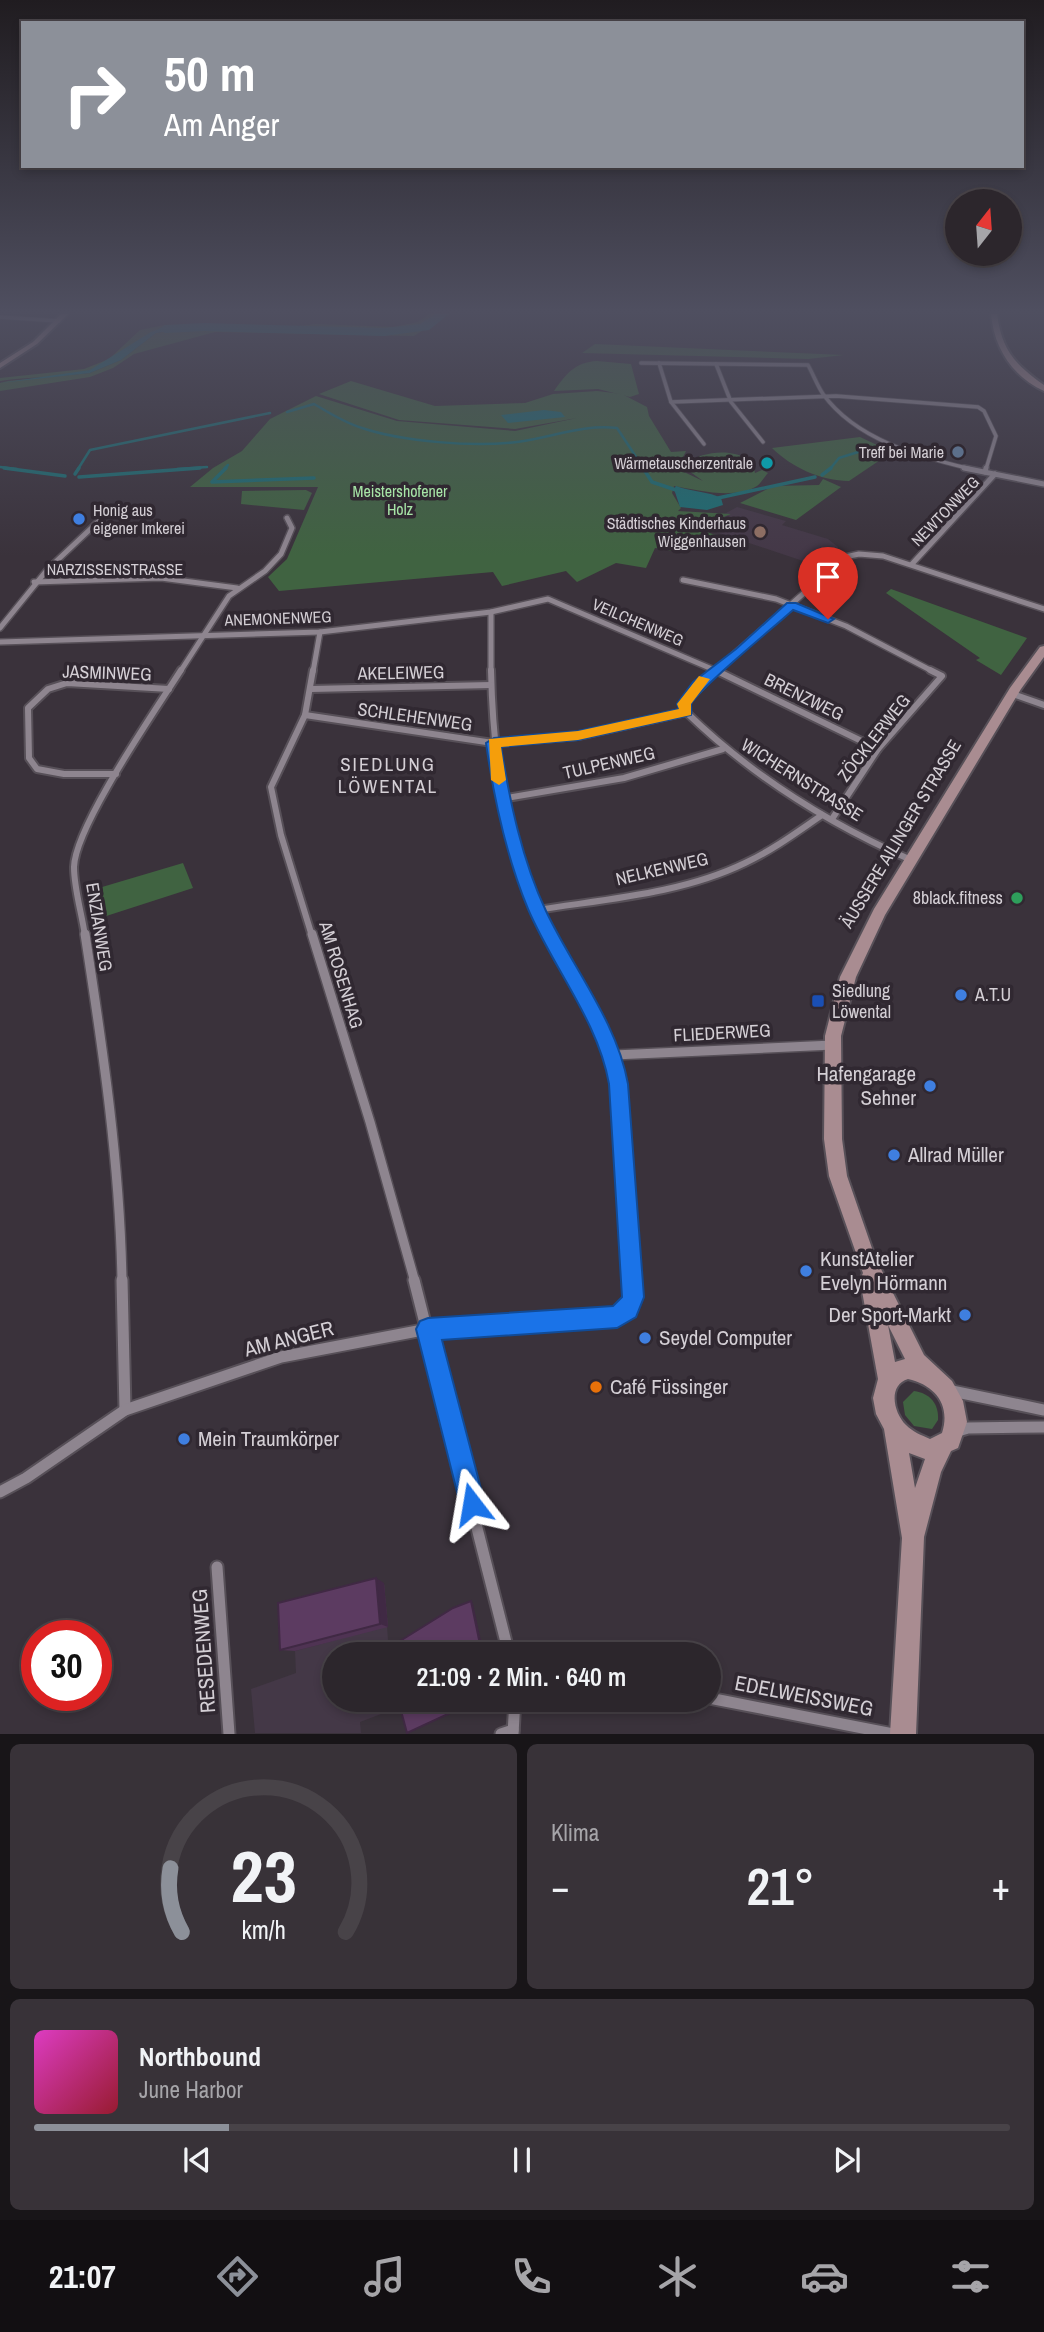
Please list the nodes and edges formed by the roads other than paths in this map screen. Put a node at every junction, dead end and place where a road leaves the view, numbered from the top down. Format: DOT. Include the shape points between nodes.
graph roads {
  1 [pos="669,395"];
  2 [pos="728,395"];
  3 [pos="822,397"];
  4 [pos="671,402"];
  5 [pos="731,402"];
  6 [pos="763,442"];
  7 [pos="704,444"];
  8 [pos="985,472"];
  9 [pos="995,474"];
  10 [pos="1044,484"];
  11 [pos="287,517"];
  12 [pos="101,519"];
  13 [pos="912,564"];
  14 [pos="683,580"];
  15 [pos="34,582"];
  16 [pos="237,588"];
  17 [pos="548,599"];
  18 [pos="792,605"];
  19 [pos="1044,609"];
  20 [pos="491,612"];
  21 [pos="0,628"];
  22 [pos="320,632"];
  23 [pos="205,634"];
  24 [pos="3,643"];
  25 [pos="1044,649"];
  26 [pos="718,671"];
  27 [pos="491,685"];
  28 [pos="169,689"];
  29 [pos="311,689"];
  30 [pos="1013,694"];
  31 [pos="1044,705"];
  32 [pos="686,712"];
  33 [pos="305,715"];
  34 [pos="494,743"];
  35 [pos="878,749"];
  36 [pos="723,750"];
  37 [pos="116,774"];
  38 [pos="501,799"];
  39 [pos="822,815"];
  40 [pos="832,819"];
  41 [pos="911,860"];
  42 [pos="537,910"];
  43 [pos="833,1045"];
  44 [pos="614,1055"];
  45 [pos="867,1261"];
  46 [pos="428,1329"];
  47 [pos="928,1373"];
  48 [pos="888,1379"];
  49 [pos="945,1388"];
  50 [pos="125,1410"];
  51 [pos="1044,1410"];
  52 [pos="1044,1427"];
  53 [pos="894,1430"];
  54 [pos="948,1439"];
  55 [pos="0,1492"];
  56 [pos="913,1538"];
  57 [pos="217,1567"];
  58 [pos="506,1642"];
  59 [pos="721,1700"];
  60 [pos="515,1712"];
  61 [pos="509,1732"];
  62 [pos="229,1734"];
  63 [pos="893,1734"];
  64 [pos="903,1734"];
  1 -- 4 [label="street"];
  2 -- 5 [label="street"];
  3 -- 5 [label="street"];
  3 -- 8 [label="street" via="883,441"];
  3 -- 8 [label="street" via="909,400 982,409 996,436"];
  4 -- 5 [label="street"];
  4 -- 7 [label="street"];
  5 -- 6 [label="street"];
  8 -- 9 [label="street"];
  9 -- 10 [label="street"];
  9 -- 13 [label="street, NEWTONWEG"];
  11 -- 16 [label="street, ENZIANWEG" via="292,528 281,554 265,571"];
  12 -- 15 [label="street"];
  13 -- 18 [label="street" via="883,556 845,557"];
  13 -- 19 [label="street"];
  14 -- 18 [label="street"];
  15 -- 16 [label="street, NARZISSENSTRASSE" via="161,578"];
  15 -- 21 [label="street"];
  16 -- 23 [label="street, ENZIANWEG"];
  17 -- 20 [label="street, ANEMONENWEG"];
  17 -- 26 [label="street, VEILCHENWEG"];
  18 -- 26 [label="street"];
  18 -- 35 [label="street, ZÖCKLERWEG" via="846,626 942,676"];
  20 -- 22 [label="street, ANEMONENWEG"];
  20 -- 27 [label="street"];
  22 -- 23 [label="street, ANEMONENWEG"];
  22 -- 29 [label="street, AM ROSENHAG"];
  23 -- 24 [label="street, ANEMONENWEG"];
  23 -- 28 [label="street, ENZIANWEG"];
  25 -- 30 [label="main road, ÄUSSERE AILINGER STRASSE"];
  26 -- 32 [label="street" via="698,685 684,704"];
  26 -- 35 [label="street, BRENZWEG"];
  27 -- 29 [label="street, AKELEIWEG"];
  27 -- 34 [label="street"];
  28 -- 37 [label="street, ENZIANWEG"];
  28 -- 37 [label="street, JASMINWEG" via="67,683 48,689 28,708 29,758 37,769"];
  29 -- 33 [label="street, AM ROSENHAG"];
  30 -- 31 [label="street"];
  30 -- 41 [label="main road, ÄUSSERE AILINGER STRASSE"];
  32 -- 34 [label="street, SCHLEHENWEG" via="578,736"];
  32 -- 36 [label="street, WICHERNSTRASSE"];
  33 -- 34 [label="street, SCHLEHENWEG"];
  33 -- 46 [label="street, AM ROSENHAG" via="271,788"];
  34 -- 38 [label="street"];
  35 -- 40 [label="street, ZÖCKLERWEG"];
  36 -- 38 [label="street, TULPENWEG" via="624,778"];
  36 -- 39 [label="street, WICHERNSTRASSE"];
  37 -- 50 [label="street, ENZIANWEG" via="85,833 74,866 104,1057 121,1211"];
  38 -- 42 [label="street"];
  39 -- 40 [label="street, WICHERNSTRASSE"];
  39 -- 42 [label="street, NELKENWEG" via="767,852 712,876"];
  40 -- 41 [label="street, WICHERNSTRASSE"];
  41 -- 43 [label="main road, ÄUSSERE AILINGER STRASSE" via="848,977"];
  42 -- 44 [label="street"];
  43 -- 44 [label="street, FLIEDERWEG"];
  43 -- 45 [label="main road, ÄUSSERE AILINGER STRASSE" via="833,1139 838,1176"];
  44 -- 46 [label="street, AM ANGER" via="633,1297 628,1309 617,1317"];
  45 -- 47 [label="main road" via="917,1362"];
  45 -- 48 [label="main road"];
  46 -- 50 [label="street, AM ANGER" via="281,1357"];
  46 -- 58 [label="street, AM ROSENHAG"];
  47 -- 48 [label="main road" via="905,1368"];
  47 -- 49 [label="main road"];
  48 -- 53 [label="main road" via="884,1409"];
  49 -- 51 [label="street"];
  49 -- 54 [label="main road" via="956,1411"];
  50 -- 55 [label="street, AM ANGER"];
  52 -- 54 [label="street" via="968,1428"];
  53 -- 54 [label="main road" via="919,1448"];
  53 -- 56 [label="main road"];
  54 -- 56 [label="main road" via="931,1470"];
  56 -- 64 [label="main road"];
  57 -- 62 [label="street, RESEDENWEG"];
  59 -- 63 [label="street, EDELWEISSWEG"];
  60 -- 61 [label="street"];
}
